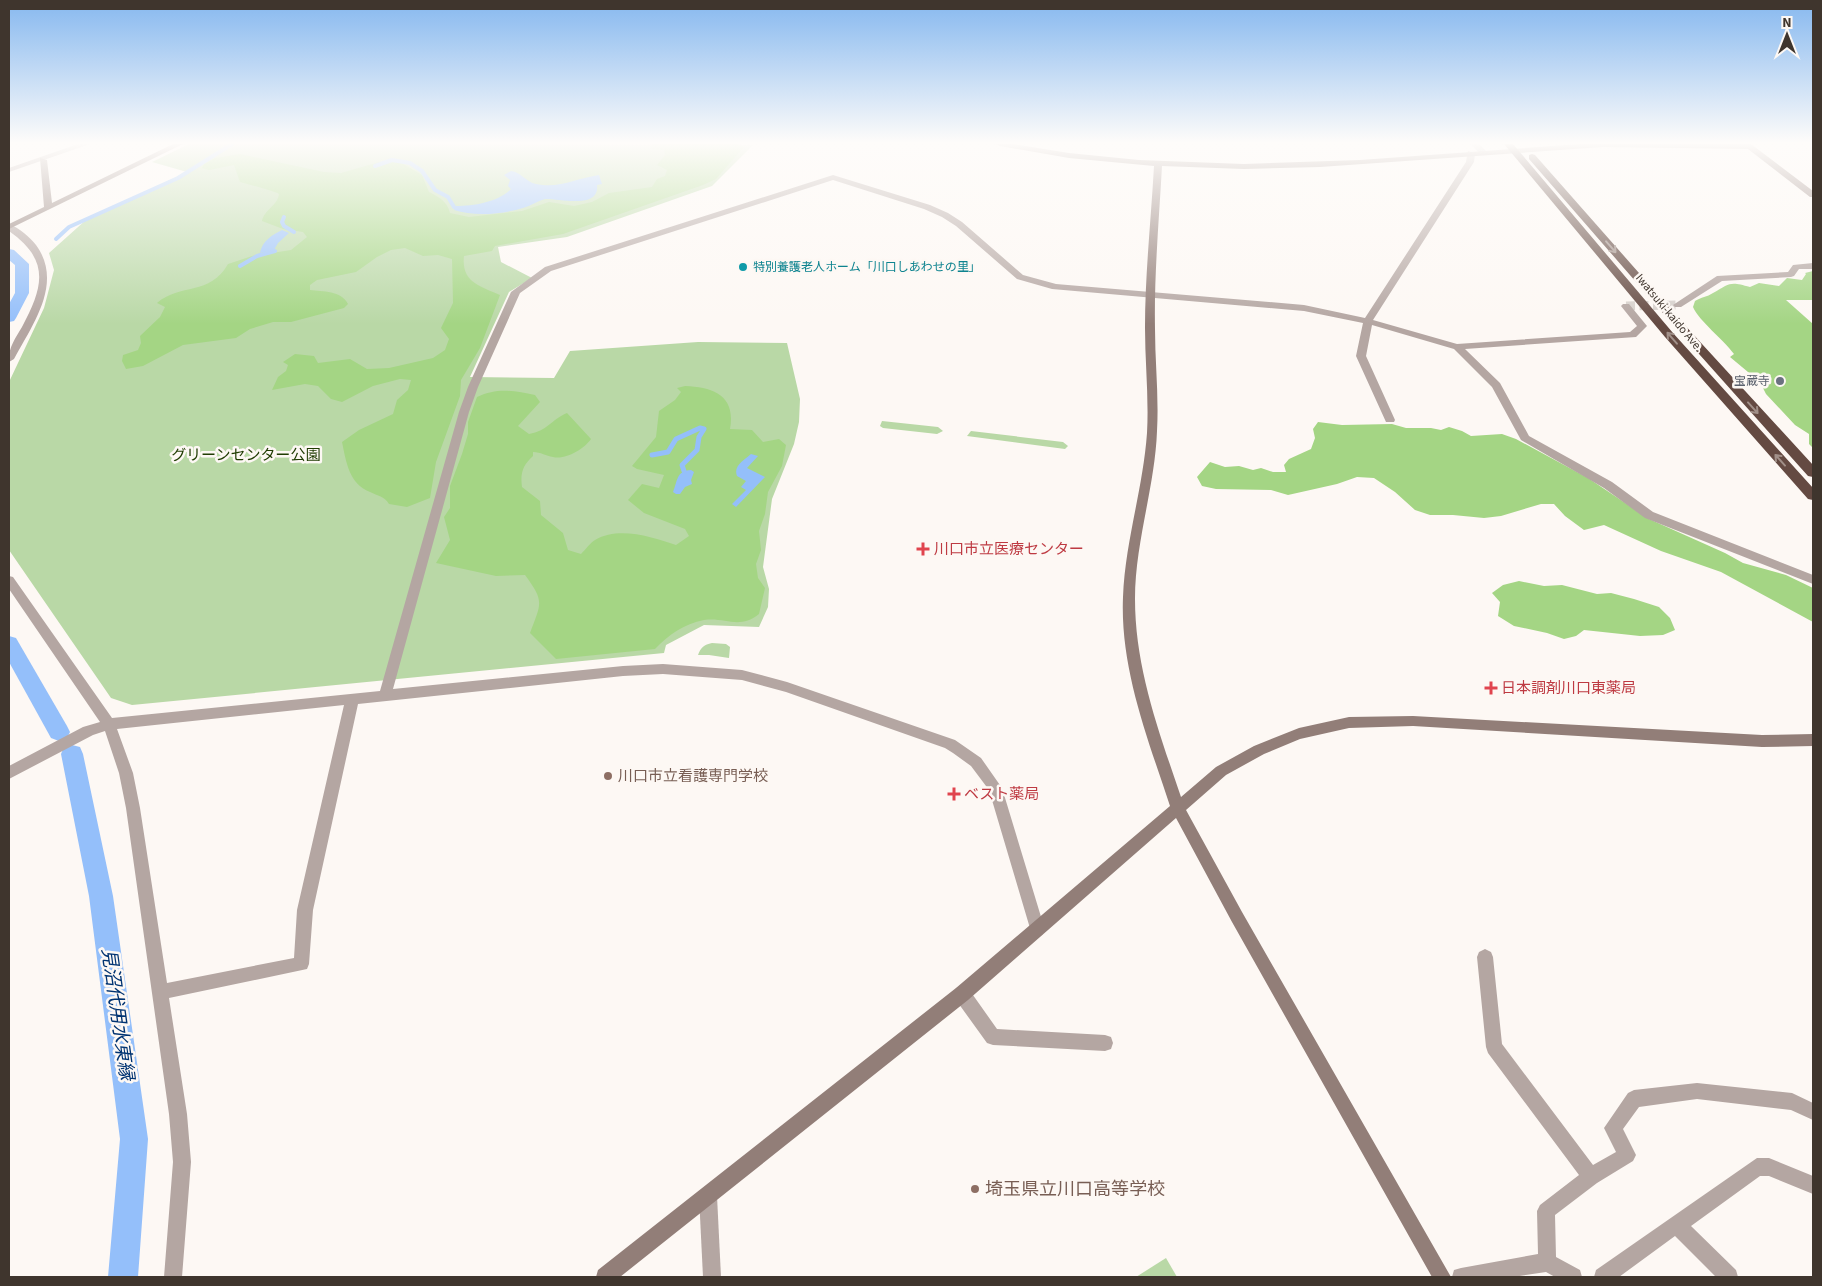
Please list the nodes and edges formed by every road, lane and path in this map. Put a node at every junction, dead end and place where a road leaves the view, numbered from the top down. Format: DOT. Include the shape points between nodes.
graph roads {
  1 [pos="48,204"];
  2 [pos="54,204"];
  3 [pos="749,204"];
  4 [pos="918,204"];
  5 [pos="1156,204"];
  6 [pos="1443,204"];
  7 [pos="1564,204"];
  8 [pos="1570,204"];
  9 [pos="48,207"];
  10 [pos="9,227"];
  11 [pos="1813,266"];
  12 [pos="1150,294"];
  13 [pos="1678,305"];
  14 [pos="1626,306"];
  15 [pos="1368,321"];
  16 [pos="1457,347"];
  17 [pos="9,359"];
  18 [pos="1390,420"];
  19 [pos="1813,473"];
  20 [pos="1813,496"];
  21 [pos="9,580"];
  22 [pos="1813,580"];
  23 [pos="385,696"];
  24 [pos="352,699"];
  25 [pos="109,724"];
  26 [pos="1813,740"];
  27 [pos="9,773"];
  28 [pos="1178,808"];
  29 [pos="1037,930"];
  30 [pos="1485,957"];
  31 [pos="159,993"];
  32 [pos="962,994"];
  33 [pos="1104,1043"];
  34 [pos="1813,1112"];
  35 [pos="1591,1177"];
  36 [pos="1813,1185"];
  37 [pos="708,1196"];
  38 [pos="1677,1225"];
  39 [pos="1547,1262"];
  40 [pos="173,1277"];
  41 [pos="605,1277"];
  42 [pos="712,1277"];
  43 [pos="1442,1277"];
  44 [pos="1461,1277"];
  45 [pos="1572,1277"];
  46 [pos="1603,1277"];
  47 [pos="1729,1277"];
  1 -- 9 [label="street"];
  2 -- 9 [label="street"];
  3 -- 23 [label="street" via="548,269 516,292 464,412"];
  4 -- 12 [label="street" via="959,224 1020,277 1055,287"];
  5 -- 12 [label="street"];
  6 -- 15 [label="street"];
  20 -- 7 [label="highway, Iwatsuki-kaido Ave., one-way" via="1669,335"];
  8 -- 19 [label="highway, Iwatsuki-kaido Ave., one-way"];
  9 -- 10 [label="street"];
  10 -- 17 [label="street" via="37,252 45,276 40,298"];
  11 -- 13 [label="street" via="1796,267 1791,274 1720,278"];
  12 -- 15 [label="street" via="1304,308"];
  12 -- 28 [label="street" via="1152,432 1132,558 1132,642 1138,680 1161,762"];
  14 -- 16 [label="street" via="1642,326 1633,335"];
  15 -- 16 [label="street"];
  15 -- 18 [label="street" via="1361,356"];
  16 -- 22 [label="street" via="1496,385 1525,438 1608,485 1649,515"];
  21 -- 25 [label="street"];
  23 -- 24 [label="street"];
  23 -- 29 [label="street" via="623,671 697,670 742,675 787,687 941,741 970,755 983,768 994,788"];
  24 -- 25 [label="street"];
  24 -- 31 [label="street" via="305,910 301,964"];
  25 -- 27 [label="street"];
  25 -- 31 [label="street" via="126,773 133,808"];
  26 -- 28 [label="street" via="1762,741 1413,721 1363,722 1327,726 1256,751 1221,771"];
  28 -- 29 [label="street"];
  28 -- 43 [label="street"];
  29 -- 32 [label="street"];
  30 -- 35 [label="street" via="1494,1047"];
  31 -- 40 [label="street" via="178,1114 182,1162"];
  32 -- 33 [label="street" via="993,1037"];
  32 -- 37 [label="street"];
  34 -- 35 [label="street" via="1792,1102 1696,1091 1634,1099 1613,1128 1627,1155"];
  35 -- 39 [label="street" via="1546,1211"];
  36 -- 38 [label="street" via="1769,1167 1757,1167"];
  37 -- 41 [label="street"];
  37 -- 42 [label="street"];
  38 -- 46 [label="street"];
  38 -- 47 [label="street"];
  39 -- 44 [label="street"];
  39 -- 45 [label="street"];
}
